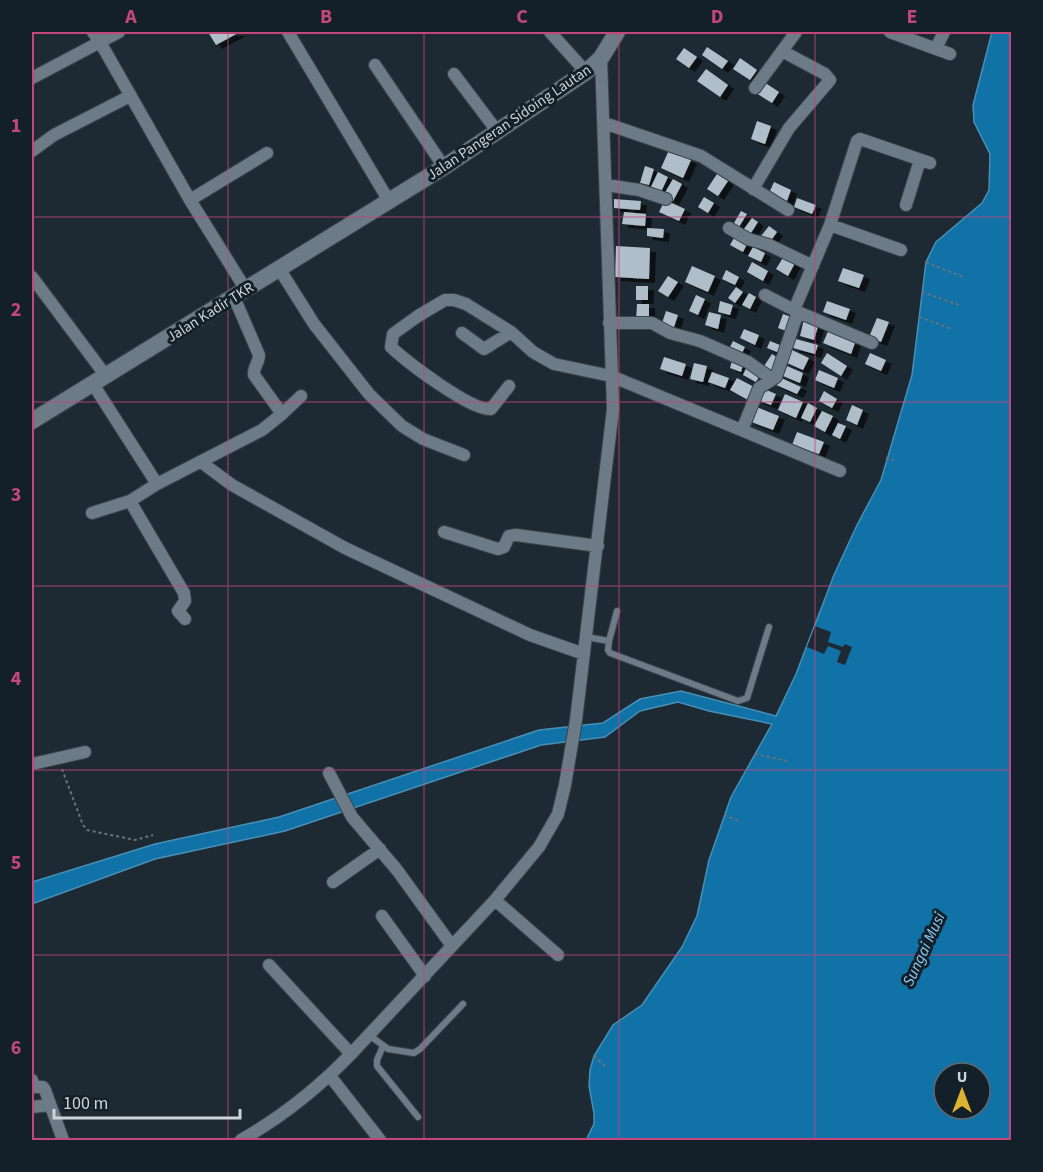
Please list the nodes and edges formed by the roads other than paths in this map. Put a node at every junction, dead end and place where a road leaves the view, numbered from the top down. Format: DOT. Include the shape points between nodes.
graph roads {
  1 [pos="119,32"];
  2 [pos="288,32"];
  3 [pos="550,32"];
  4 [pos="618,32"];
  5 [pos="796,32"];
  6 [pos="890,32"];
  7 [pos="944,32"];
  8 [pos="97,37"];
  9 [pos="936,48"];
  10 [pos="782,51"];
  11 [pos="950,54"];
  12 [pos="601,58"];
  13 [pos="375,65"];
  14 [pos="586,72"];
  15 [pos="454,74"];
  16 [pos="32,78"];
  17 [pos="755,87"];
  18 [pos="130,96"];
  19 [pos="604,123"];
  20 [pos="497,131"];
  21 [pos="32,151"];
  22 [pos="267,153"];
  23 [pos="444,167"];
  24 [pos="606,185"];
  25 [pos="747,185"];
  26 [pos="666,199"];
  27 [pos="190,200"];
  28 [pos="388,201"];
  29 [pos="906,205"];
  30 [pos="788,210"];
  31 [pos="830,225"];
  32 [pos="729,228"];
  33 [pos="901,250"];
  34 [pos="813,266"];
  35 [pos="280,270"];
  36 [pos="32,277"];
  37 [pos="240,294"];
  38 [pos="765,296"];
  39 [pos="796,311"];
  40 [pos="609,323"];
  41 [pos="511,332"];
  42 [pos="462,333"];
  43 [pos="872,344"];
  44 [pos="611,376"];
  45 [pos="772,379"];
  46 [pos="100,380"];
  47 [pos="509,386"];
  48 [pos="301,396"];
  49 [pos="282,414"];
  50 [pos="32,421"];
  51 [pos="742,430"];
  52 [pos="464,455"];
  53 [pos="201,462"];
  54 [pos="840,471"];
  55 [pos="156,484"];
  56 [pos="130,501"];
  57 [pos="92,513"];
  58 [pos="444,532"];
  59 [pos="598,546"];
  60 [pos="617,611"];
  61 [pos="185,619"];
  62 [pos="769,627"];
  63 [pos="586,637"];
  64 [pos="609,641"];
  65 [pos="584,654"];
  66 [pos="85,752"];
  67 [pos="32,764"];
  68 [pos="329,773"];
  69 [pos="380,849"];
  70 [pos="333,882"];
  71 [pos="495,900"];
  72 [pos="382,916"];
  73 [pos="452,946"];
  74 [pos="558,955"];
  75 [pos="269,965"];
  76 [pos="425,976"];
  77 [pos="462,1004"];
  78 [pos="369,1035"];
  79 [pos="383,1046"];
  80 [pos="351,1054"];
  81 [pos="330,1076"];
  82 [pos="32,1080"];
  83 [pos="50,1105"];
  84 [pos="32,1107"];
  85 [pos="418,1117"];
  86 [pos="63,1140"];
  87 [pos="241,1140"];
  88 [pos="380,1140"];
  1 -- 8 [label="street"];
  2 -- 28 [label="street"];
  3 -- 14 [label="street"];
  4 -- 12 [label="street, Jalan Pangeran Sidoing Lautan"];
  5 -- 10 [label="street"];
  6 -- 9 [label="street"];
  7 -- 9 [label="street"];
  8 -- 16 [label="street"];
  8 -- 18 [label="street"];
  9 -- 11 [label="street"];
  10 -- 17 [label="street"];
  10 -- 25 [label="street" via="827,77"];
  12 -- 14 [label="street, Jalan Pangeran Sidoing Lautan"];
  12 -- 19 [label="street"];
  13 -- 23 [label="street"];
  14 -- 20 [label="street, Jalan Pangeran Sidoing Lautan"];
  15 -- 20 [label="street"];
  18 -- 21 [label="street" via="54,135"];
  18 -- 27 [label="street"];
  19 -- 24 [label="street"];
  19 -- 25 [label="street" via="701,156"];
  20 -- 23 [label="street, Jalan Pangeran Sidoing Lautan"];
  22 -- 27 [label="street"];
  23 -- 28 [label="street, Jalan Pangeran Sidoing Lautan"];
  24 -- 26 [label="street"];
  24 -- 40 [label="street"];
  25 -- 30 [label="street"];
  27 -- 37 [label="street"];
  28 -- 35 [label="street, Jalan Kadir TKR"];
  29 -- 31 [label="street" via="925,161 858,140"];
  31 -- 33 [label="street"];
  31 -- 34 [label="street"];
  32 -- 34 [label="street"];
  34 -- 39 [label="street"];
  35 -- 37 [label="street, Jalan Kadir TKR"];
  35 -- 52 [label="street" via="314,324 369,394 423,440"];
  36 -- 46 [label="street"];
  37 -- 46 [label="street, Jalan Kadir TKR"];
  37 -- 49 [label="street" via="259,355 254,375"];
  38 -- 39 [label="street"];
  39 -- 43 [label="street"];
  39 -- 45 [label="street" via="776,377"];
  40 -- 44 [label="street"];
  40 -- 45 [label="street" via="652,323 748,362"];
  41 -- 42 [label="street" via="484,349"];
  41 -- 44 [label="street" via="554,364"];
  41 -- 47 [label="street" via="466,304 445,300 393,334 391,340 391,347 446,389 483,408 491,409"];
  44 -- 51 [label="street"];
  44 -- 59 [label="street" via="613,409"];
  45 -- 51 [label="street" via="759,388"];
  46 -- 50 [label="street, Jalan Kadir TKR"];
  46 -- 55 [label="street"];
  48 -- 49 [label="street"];
  49 -- 53 [label="street" via="262,430"];
  51 -- 54 [label="street"];
  53 -- 55 [label="street"];
  53 -- 65 [label="street" via="232,485 345,548 530,635"];
  55 -- 56 [label="street"];
  56 -- 57 [label="street"];
  56 -- 61 [label="street" via="184,593 185,601 178,611"];
  58 -- 59 [label="street" via="498,549 504,547 509,536 516,535"];
  59 -- 63 [label="street"];
  60 -- 64 [label="lane"];
  62 -- 64 [label="lane" via="747,699 738,701 610,653"];
  63 -- 64 [label="lane"];
  63 -- 65 [label="street"];
  65 -- 71 [label="street" via="571,753 558,814 539,847"];
  66 -- 67 [label="street"];
  68 -- 69 [label="street" via="352,817"];
  69 -- 70 [label="street"];
  69 -- 73 [label="street"];
  71 -- 73 [label="street"];
  71 -- 74 [label="street"];
  72 -- 76 [label="street"];
  73 -- 76 [label="street"];
  75 -- 80 [label="street"];
  76 -- 78 [label="street"];
  77 -- 79 [label="lane" via="414,1053"];
  78 -- 79 [label="lane"];
  78 -- 80 [label="street"];
  79 -- 85 [label="lane" via="377,1066"];
  80 -- 81 [label="street"];
  81 -- 87 [label="street" via="271,1123"];
  81 -- 88 [label="street"];
  82 -- 83 [label="street" via="34,1087 43,1087"];
  83 -- 84 [label="street"];
  83 -- 86 [label="street"];
}
